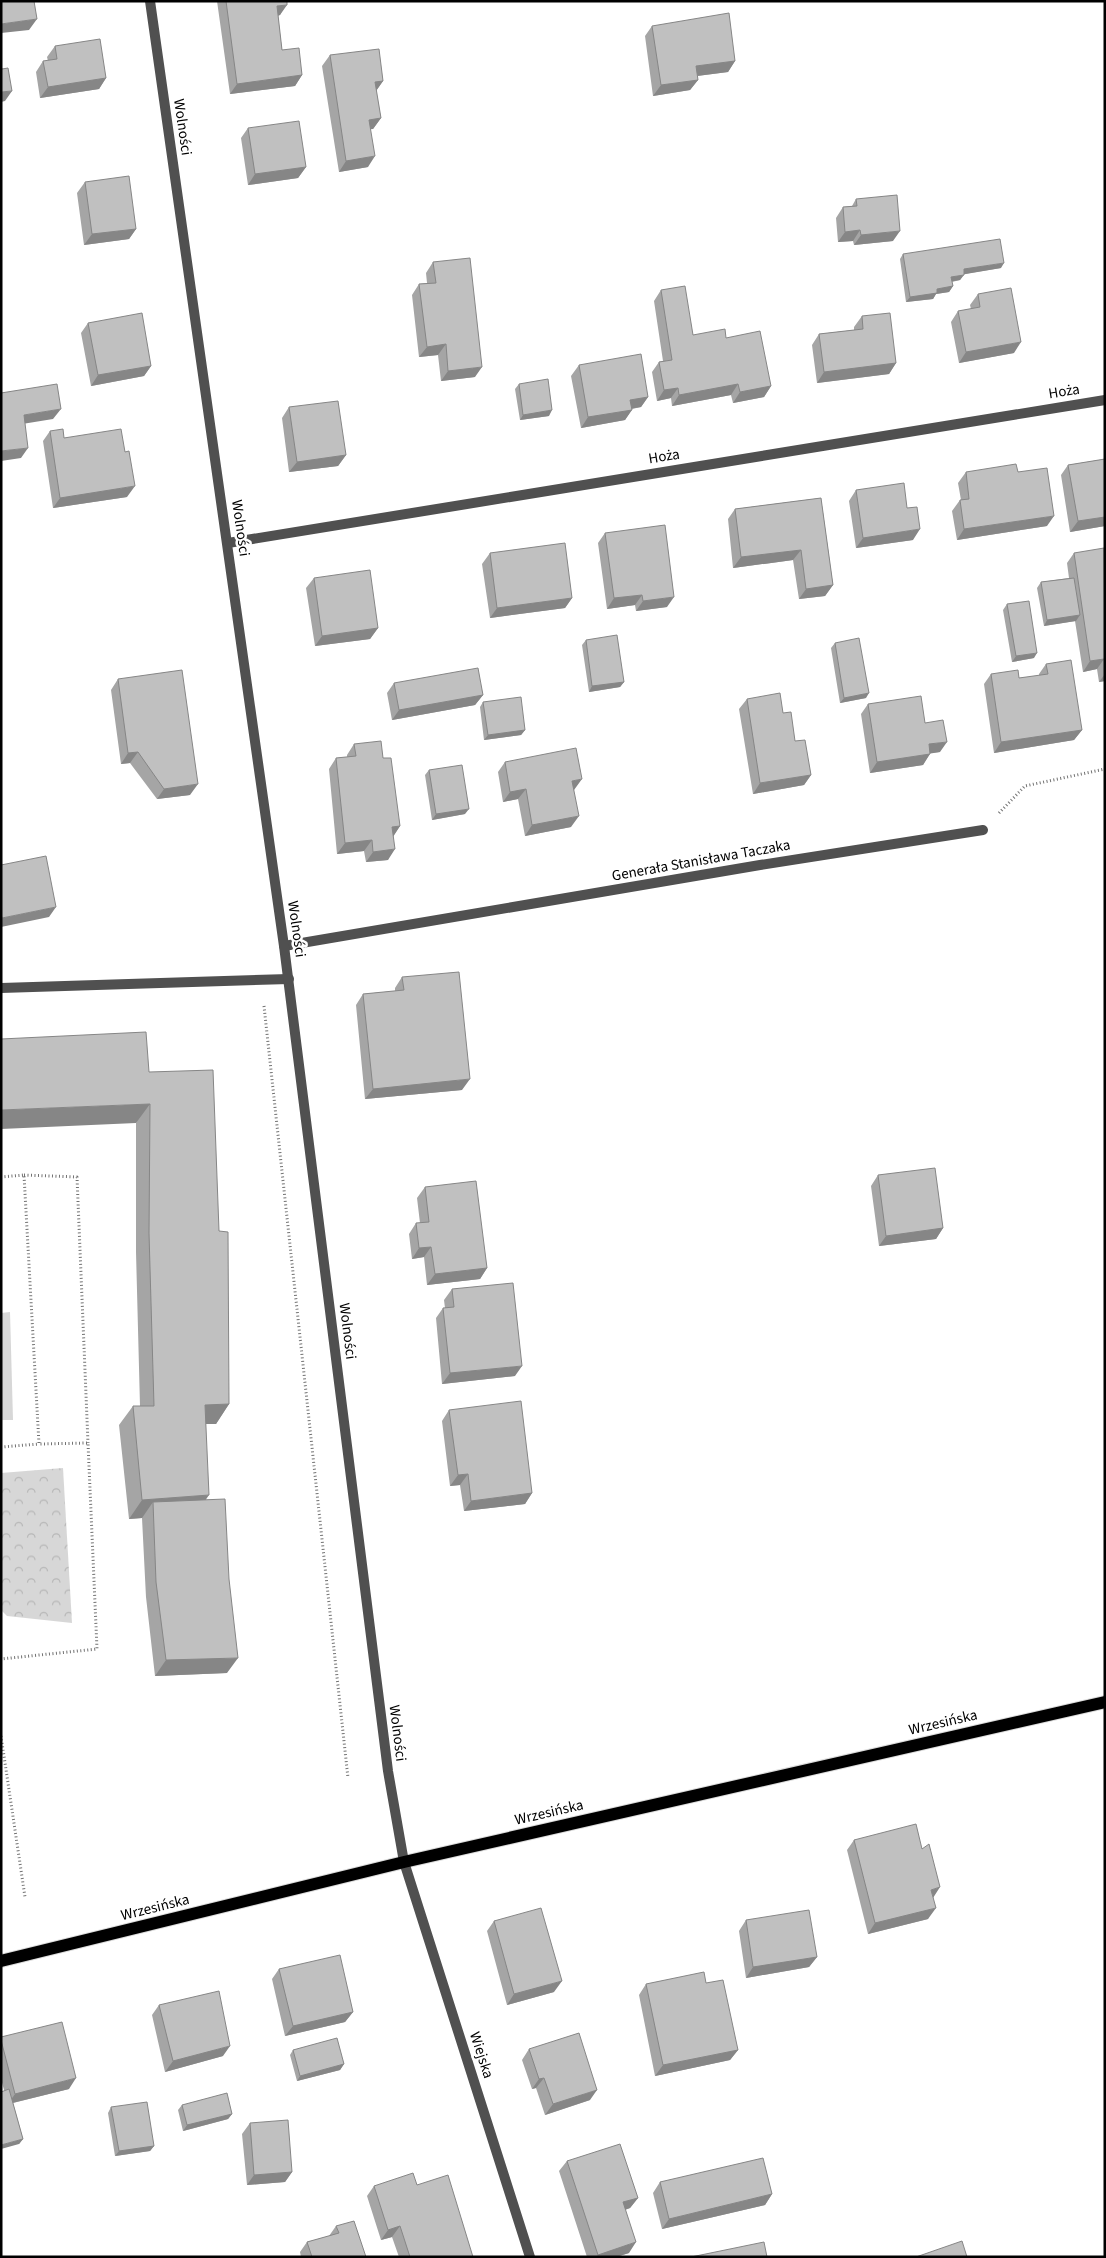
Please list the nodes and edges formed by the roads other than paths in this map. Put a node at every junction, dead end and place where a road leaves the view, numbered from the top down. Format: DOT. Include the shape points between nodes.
graph roads {
  1 [pos="150,1"];
  2 [pos="1105,400"];
  3 [pos="228,543"];
  4 [pos="983,830"];
  5 [pos="284,946"];
  6 [pos="289,979"];
  7 [pos="1,988"];
  8 [pos="1105,1702"];
  9 [pos="404,1862"];
  10 [pos="1,1961"];
  11 [pos="530,2257"];
  1 -- 3 [label="street, Wolności"];
  2 -- 3 [label="street, Hoża"];
  3 -- 5 [label="street, Wolności"];
  4 -- 5 [label="street, Generała Stanisława Taczaka"];
  5 -- 6 [label="street, Wolności"];
  6 -- 7 [label="street"];
  6 -- 9 [label="street, Wolności" via="388,1771"];
  8 -- 9 [label="main road, Wrzesińska"];
  9 -- 10 [label="main road, Wrzesińska"];
  9 -- 11 [label="street, Wiejska"];
}
